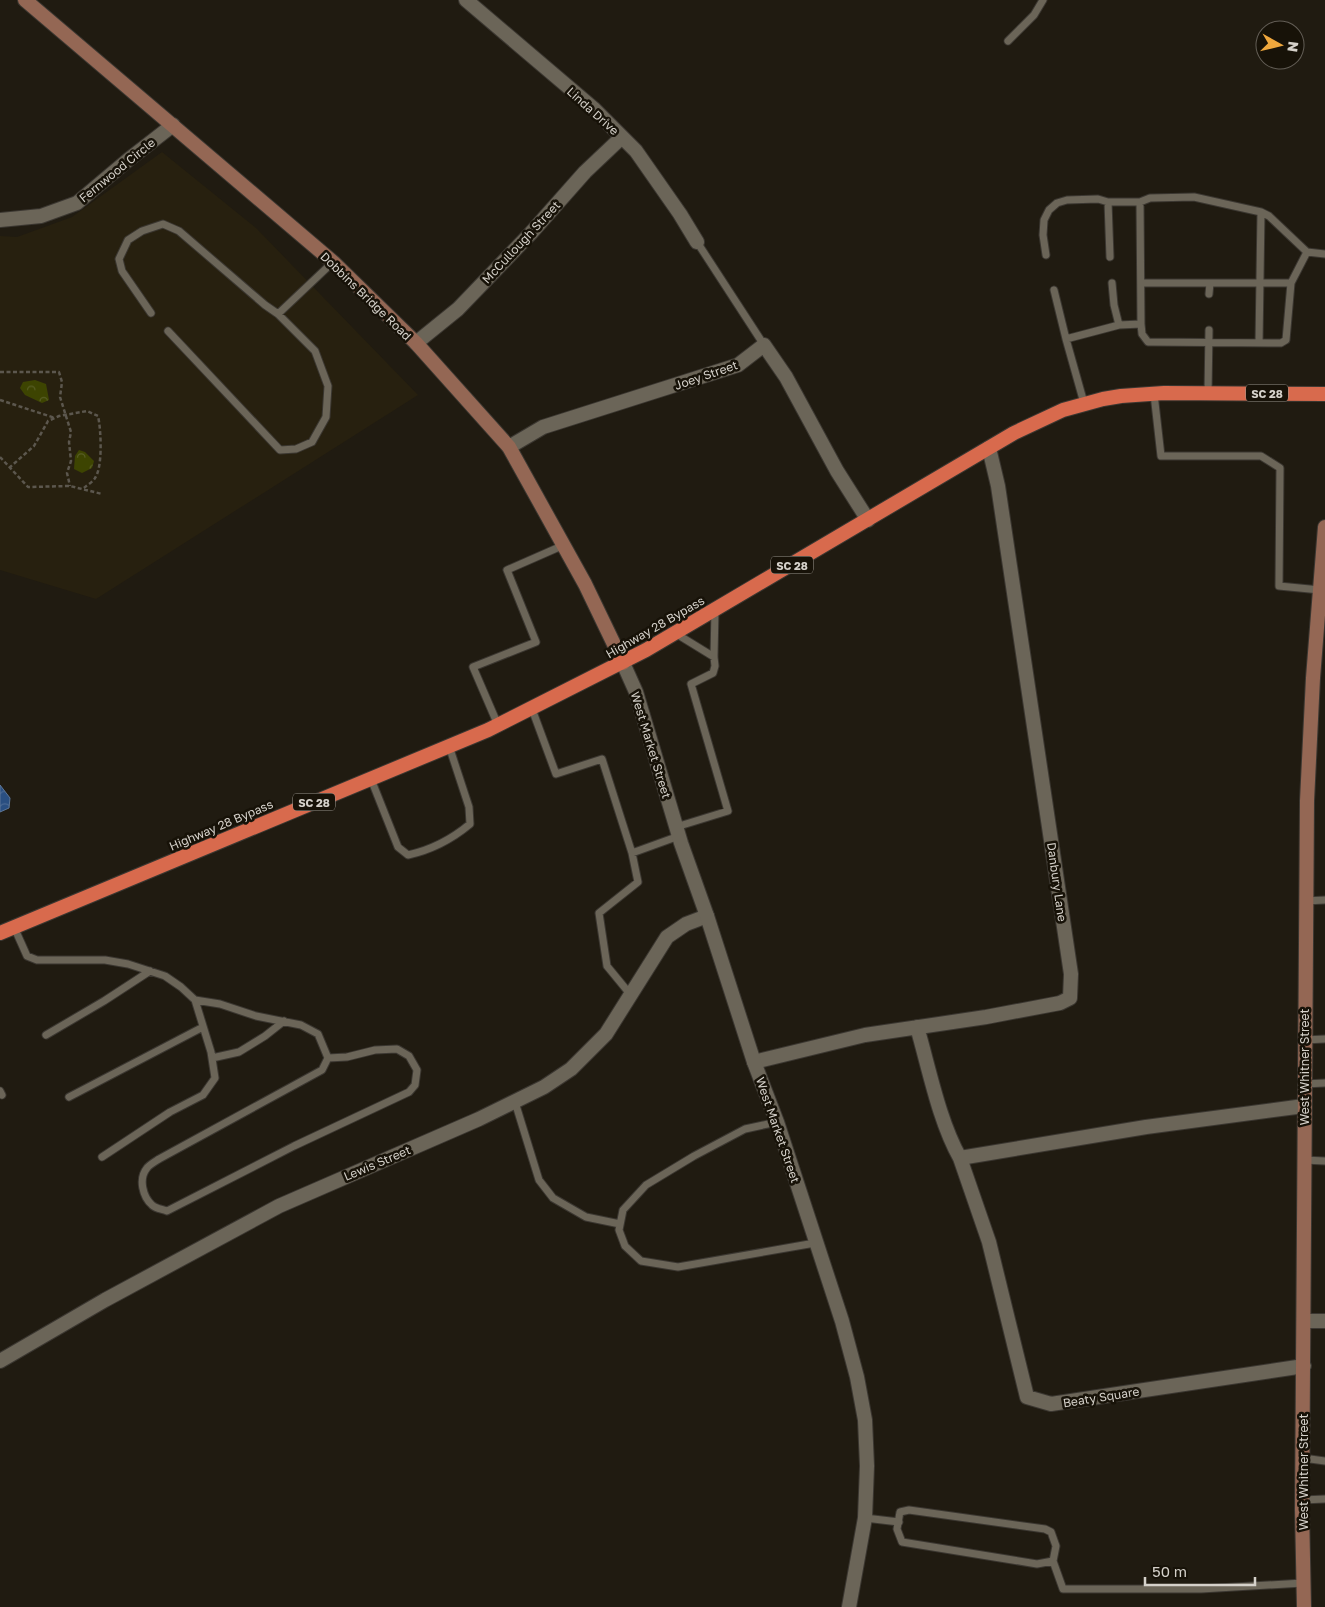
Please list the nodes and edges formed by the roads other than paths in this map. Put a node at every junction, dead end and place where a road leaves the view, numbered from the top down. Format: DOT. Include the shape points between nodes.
graph roads {
  1 [pos="466,0"];
  2 [pos="1044,0"];
  3 [pos="33,3"];
  4 [pos="1008,41"];
  5 [pos="173,125"];
  6 [pos="622,137"];
  7 [pos="1108,202"];
  8 [pos="1140,202"];
  9 [pos="1261,212"];
  10 [pos="0,220"];
  11 [pos="697,242"];
  12 [pos="1307,252"];
  13 [pos="1325,254"];
  14 [pos="1046,255"];
  15 [pos="1110,257"];
  16 [pos="332,262"];
  17 [pos="1112,283"];
  18 [pos="1141,283"];
  19 [pos="1210,283"];
  20 [pos="1259,283"];
  21 [pos="1291,283"];
  22 [pos="1054,290"];
  23 [pos="1209,294"];
  24 [pos="150,313"];
  25 [pos="278,314"];
  26 [pos="1141,324"];
  27 [pos="1119,325"];
  28 [pos="1209,330"];
  29 [pos="168,331"];
  30 [pos="1066,340"];
  31 [pos="1209,342"];
  32 [pos="1258,342"];
  33 [pos="416,343"];
  34 [pos="764,345"];
  35 [pos="1208,393"];
  36 [pos="1154,394"];
  37 [pos="1325,394"];
  38 [pos="1084,404"];
  39 [pos="509,446"];
  40 [pos="990,448"];
  41 [pos="868,520"];
  42 [pos="1325,527"];
  43 [pos="564,545"];
  44 [pos="1320,590"];
  45 [pos="715,610"];
  46 [pos="675,634"];
  47 [pos="1320,642"];
  48 [pos="714,657"];
  49 [pos="623,663"];
  50 [pos="532,708"];
  51 [pos="498,725"];
  52 [pos="449,746"];
  53 [pos="371,779"];
  54 [pos="677,831"];
  55 [pos="632,853"];
  56 [pos="1325,900"];
  57 [pos="1305,901"];
  58 [pos="707,916"];
  59 [pos="14,928"];
  60 [pos="0,933"];
  61 [pos="150,971"];
  62 [pos="630,994"];
  63 [pos="194,1000"];
  64 [pos="284,1021"];
  65 [pos="203,1027"];
  66 [pos="917,1027"];
  67 [pos="46,1035"];
  68 [pos="1325,1039"];
  69 [pos="1304,1040"];
  70 [pos="212,1058"];
  71 [pos="328,1058"];
  72 [pos="754,1062"];
  73 [pos="1325,1083"];
  74 [pos="1304,1084"];
  75 [pos="69,1097"];
  76 [pos="515,1102"];
  77 [pos="1304,1106"];
  78 [pos="777,1122"];
  79 [pos="102,1157"];
  80 [pos="960,1158"];
  81 [pos="1304,1160"];
  82 [pos="1325,1161"];
  83 [pos="620,1224"];
  84 [pos="816,1243"];
  85 [pos="1304,1321"];
  86 [pos="1325,1321"];
  87 [pos="0,1361"];
  88 [pos="1304,1366"];
  89 [pos="1303,1458"];
  90 [pos="1325,1462"];
  91 [pos="1325,1499"];
  92 [pos="1302,1500"];
  93 [pos="865,1518"];
  94 [pos="899,1522"];
  95 [pos="1053,1561"];
  96 [pos="1303,1583"];
  97 [pos="850,1607"];
  98 [pos="1304,1607"];
  1 -- 6 [label="street, Linda Drive" via="593,108"];
  2 -- 4 [label="lane"];
  3 -- 5 [label="main road, Dobbins Bridge Road"];
  5 -- 10 [label="street, Fernwood Circle" via="77,202 40,216"];
  5 -- 16 [label="main road, Dobbins Bridge Road"];
  6 -- 11 [label="street, Linda Drive" via="636,151"];
  6 -- 33 [label="street, McCullough Street" via="585,172 458,309"];
  7 -- 8 [label="lane"];
  7 -- 14 [label="lane" via="1098,199 1067,200 1049,210 1044,220 1043,235"];
  7 -- 15 [label="lane"];
  8 -- 9 [label="lane" via="1150,198 1194,197"];
  8 -- 18 [label="lane"];
  9 -- 12 [label="lane"];
  9 -- 20 [label="lane"];
  11 -- 34 [label="lane"];
  12 -- 13 [label="lane"];
  12 -- 21 [label="lane"];
  16 -- 25 [label="lane"];
  16 -- 33 [label="main road, Dobbins Bridge Road"];
  17 -- 27 [label="lane"];
  18 -- 19 [label="lane"];
  18 -- 26 [label="lane"];
  19 -- 20 [label="lane"];
  19 -- 23 [label="lane"];
  20 -- 21 [label="lane"];
  20 -- 32 [label="lane"];
  21 -- 32 [label="lane" via="1286,340 1281,343"];
  22 -- 30 [label="lane"];
  24 -- 25 [label="lane" via="122,270 119,259 128,240 163,224 179,231"];
  25 -- 29 [label="lane" via="315,351 328,386 326,416 312,442 296,449 280,450"];
  26 -- 27 [label="lane"];
  26 -- 31 [label="lane" via="1142,334 1148,342"];
  27 -- 30 [label="lane"];
  28 -- 31 [label="lane"];
  30 -- 38 [label="lane"];
  31 -- 32 [label="lane"];
  31 -- 35 [label="lane"];
  33 -- 39 [label="main road, Dobbins Bridge Road"];
  34 -- 39 [label="street, Joey Street" via="738,366 543,427"];
  34 -- 41 [label="street" via="786,377"];
  35 -- 36 [label="highway, Highway 28 Bypass / SC 28"];
  35 -- 37 [label="highway, Highway 28 Bypass / SC 28"];
  36 -- 38 [label="highway, Highway 28 Bypass / SC 28" via="1121,396"];
  36 -- 44 [label="lane" via="1161,456 1261,456 1280,468 1279,586"];
  38 -- 40 [label="highway, Highway 28 Bypass / SC 28" via="1032,424"];
  39 -- 43 [label="main road, Dobbins Bridge Road"];
  40 -- 41 [label="highway, Highway 28 Bypass / SC 28"];
  40 -- 66 [label="street, Danbury Lane" via="1070,974 1070,998 1060,1003"];
  41 -- 45 [label="highway, Highway 28 Bypass / SC 28"];
  42 -- 44 [label="main road, West Whitner Street"];
  43 -- 49 [label="main road, Dobbins Bridge Road"];
  43 -- 51 [label="lane" via="507,570 536,642 473,667"];
  44 -- 47 [label="main road, West Whitner Street"];
  45 -- 46 [label="highway, Highway 28 Bypass / SC 28"];
  45 -- 48 [label="lane"];
  46 -- 48 [label="lane"];
  46 -- 49 [label="highway, Highway 28 Bypass / SC 28"];
  47 -- 57 [label="main road, West Whitner Street" via="1307,801"];
  48 -- 54 [label="lane" via="713,673 691,684 728,811"];
  49 -- 50 [label="highway, Highway 28 Bypass / SC 28"];
  49 -- 54 [label="street, West Market Street" via="636,692"];
  50 -- 51 [label="highway, Highway 28 Bypass / SC 28"];
  50 -- 55 [label="lane" via="556,774 602,759"];
  51 -- 52 [label="highway, Highway 28 Bypass / SC 28"];
  52 -- 53 [label="highway, Highway 28 Bypass / SC 28"];
  52 -- 53 [label="lane" via="470,824 422,852 408,855 398,847"];
  53 -- 59 [label="highway, Highway 28 Bypass / SC 28"];
  54 -- 55 [label="lane"];
  54 -- 58 [label="street, West Market Street"];
  55 -- 62 [label="lane" via="638,882 599,913 607,966"];
  56 -- 57 [label="lane"];
  57 -- 69 [label="main road, West Whitner Street"];
  58 -- 62 [label="street, Lewis Street" via="686,924 667,937"];
  58 -- 72 [label="street, West Market Street"];
  59 -- 60 [label="highway, Highway 28 Bypass / SC 28"];
  59 -- 61 [label="lane" via="27,956 37,960 106,960"];
  61 -- 63 [label="lane" via="165,976"];
  61 -- 67 [label="lane"];
  62 -- 76 [label="street, Lewis Street" via="606,1034 571,1069"];
  63 -- 64 [label="lane"];
  63 -- 65 [label="lane"];
  64 -- 70 [label="lane" via="239,1052"];
  64 -- 71 [label="lane" via="318,1034"];
  65 -- 70 [label="lane"];
  65 -- 75 [label="lane"];
  66 -- 72 [label="street, Danbury Lane" via="865,1035"];
  66 -- 80 [label="street, Beaty Square" via="942,1114"];
  68 -- 69 [label="lane"];
  69 -- 74 [label="main road, West Whitner Street"];
  70 -- 79 [label="lane" via="215,1078 203,1095 170,1112"];
  71 -- 71 [label="lane" via="322,1070 146,1168 142,1181 144,1194 152,1205 167,1211 409,1092 415,1085 417,1070 408,1056 397,1049"];
  72 -- 78 [label="street, West Market Street"];
  73 -- 74 [label="lane"];
  74 -- 77 [label="main road, West Whitner Street"];
  76 -- 83 [label="lane" via="539,1180 552,1198 586,1217"];
  76 -- 87 [label="street, Lewis Street" via="279,1206"];
  77 -- 80 [label="street" via="1146,1127"];
  77 -- 81 [label="main road, West Whitner Street"];
  78 -- 83 [label="lane" via="745,1129 646,1185 623,1210"];
  78 -- 84 [label="street, West Market Street"];
  80 -- 88 [label="street, Beaty Square" via="989,1242 1027,1397 1051,1404"];
  81 -- 82 [label="lane"];
  81 -- 85 [label="main road, West Whitner Street"];
  83 -- 84 [label="lane" via="625,1246 641,1261 678,1267"];
  84 -- 93 [label="street, West Market Street" via="842,1321 865,1420"];
  85 -- 86 [label="street"];
  85 -- 88 [label="main road, West Whitner Street"];
  88 -- 89 [label="main road, West Whitner Street"];
  89 -- 90 [label="lane"];
  89 -- 92 [label="main road, West Whitner Street"];
  91 -- 92 [label="lane"];
  92 -- 96 [label="main road, West Whitner Street"];
  93 -- 94 [label="lane"];
  93 -- 97 [label="street, West Market Street"];
  94 -- 95 [label="lane" via="897,1529 902,1542 1037,1564"];
  94 -- 95 [label="lane" via="900,1512 909,1510 1045,1529 1051,1532 1056,1546"];
  95 -- 96 [label="lane" via="1063,1590 1201,1589"];
  96 -- 98 [label="main road, West Whitner Street"];
}
